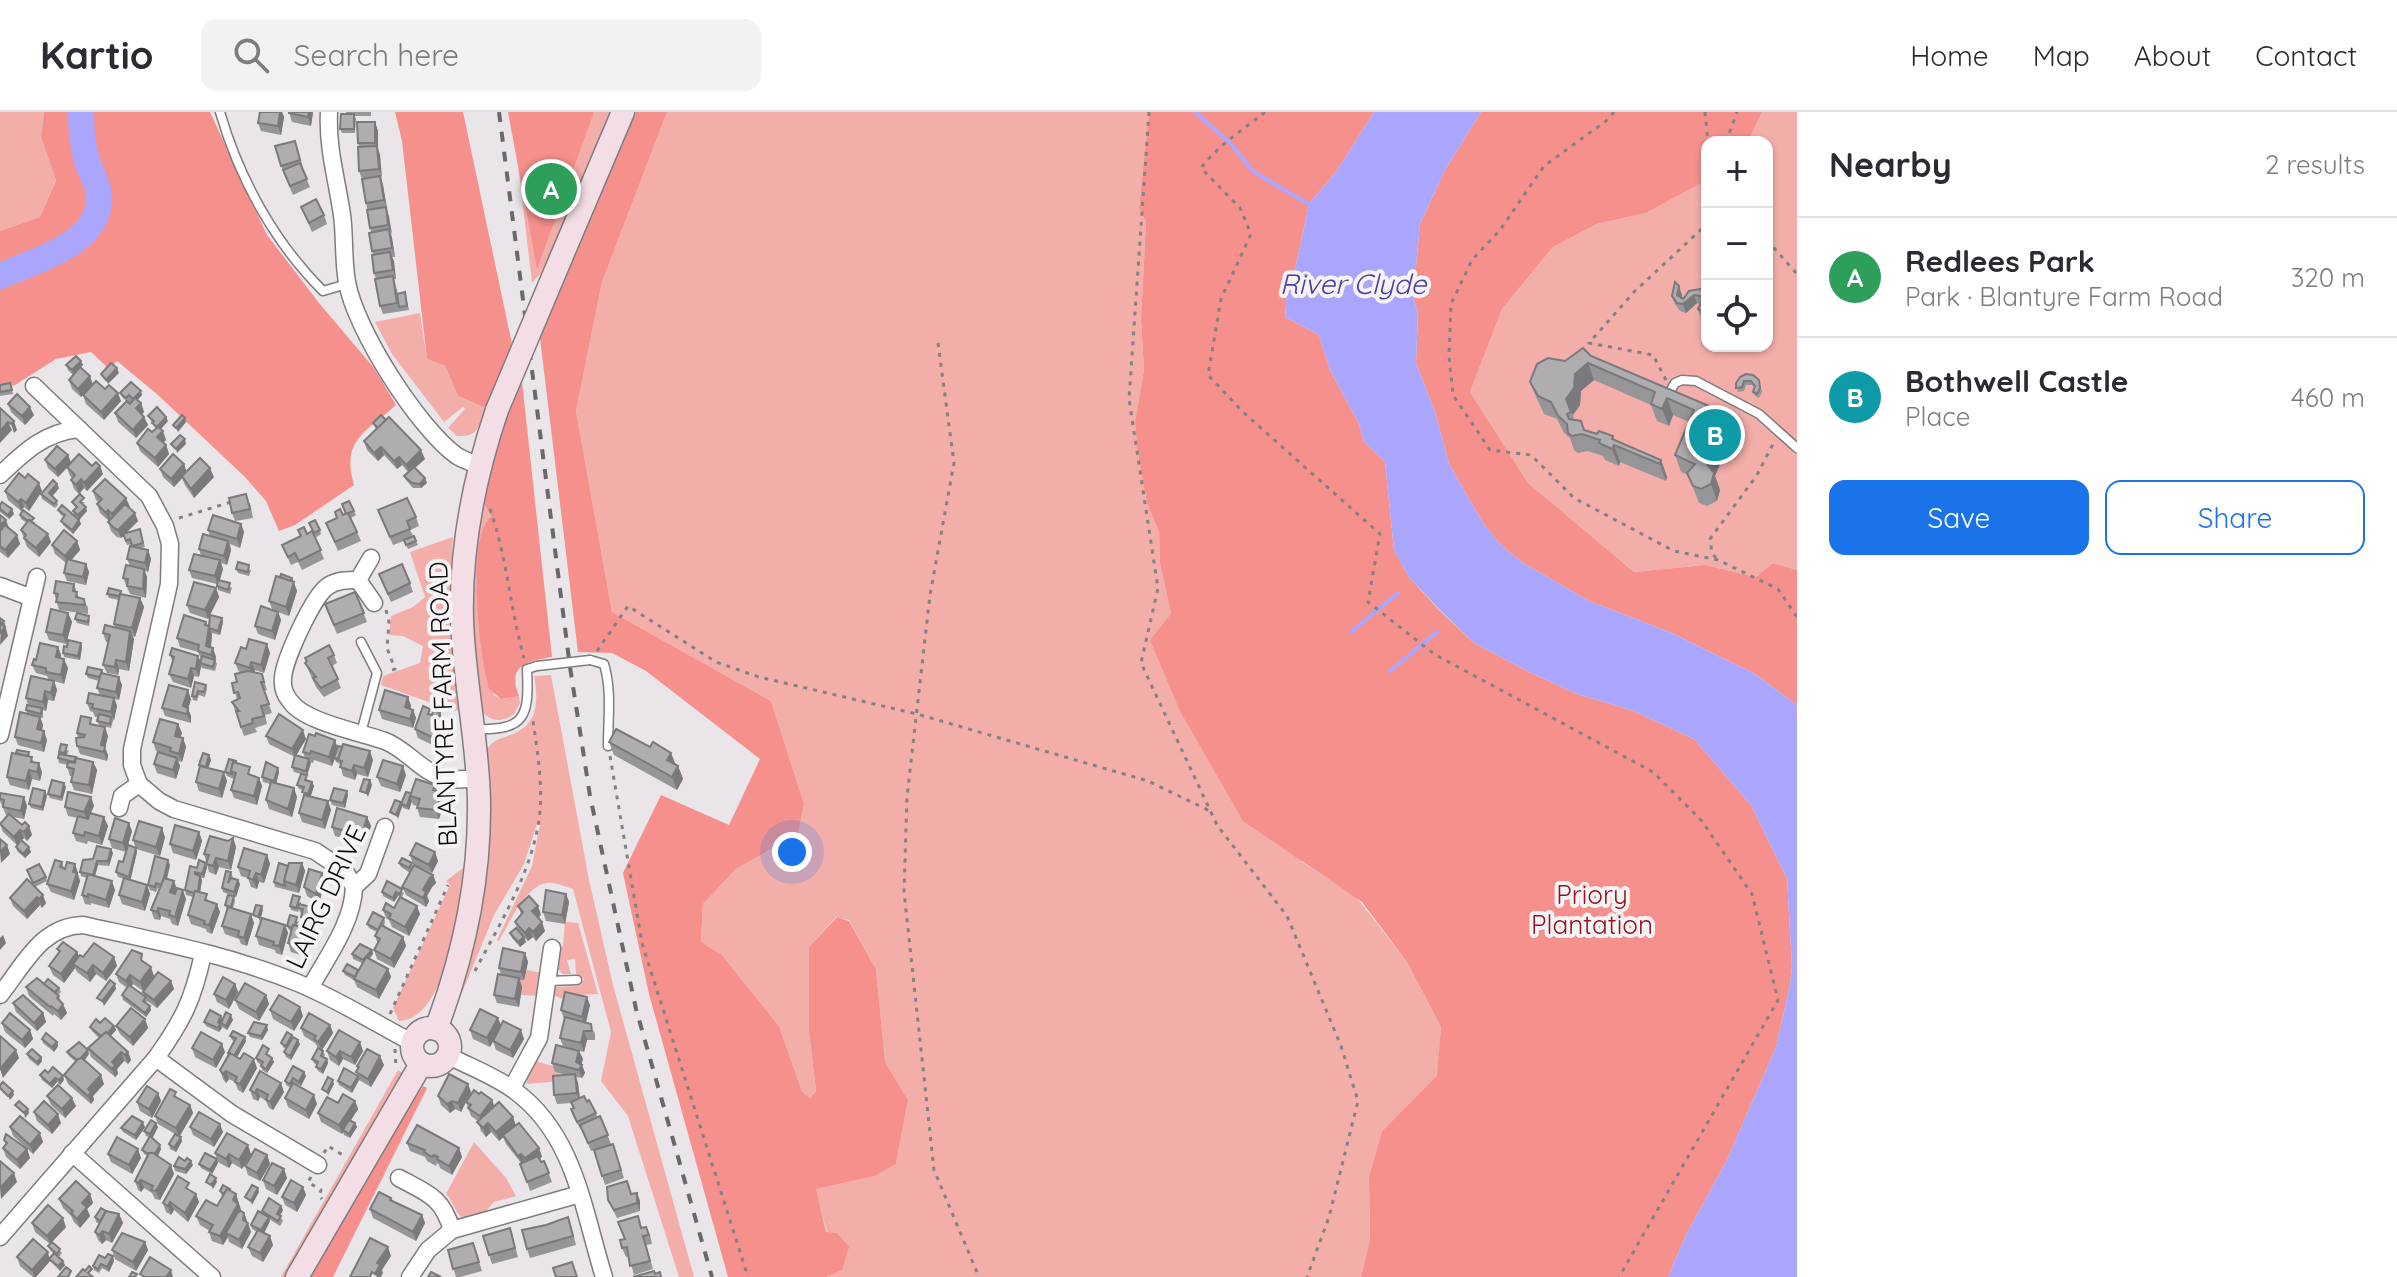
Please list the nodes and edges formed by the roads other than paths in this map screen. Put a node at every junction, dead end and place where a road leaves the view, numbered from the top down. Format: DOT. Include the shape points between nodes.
graph roads {
  1 [pos="220,112"];
  2 [pos="329,112"];
  3 [pos="623,112"];
  4 [pos="347,284"];
  5 [pos="34,386"];
  6 [pos="1671,390"];
  7 [pos="79,429"];
  8 [pos="1797,448"];
  9 [pos="0,475"];
  10 [pos="477,475"];
  11 [pos="371,558"];
  12 [pos="37,577"];
  13 [pos="358,580"];
  14 [pos="0,586"];
  15 [pos="32,598"];
  16 [pos="374,603"];
  17 [pos="361,642"];
  18 [pos="473,729"];
  19 [pos="361,733"];
  20 [pos="0,735"];
  21 [pos="608,746"];
  22 [pos="478,778"];
  23 [pos="139,784"];
  24 [pos="119,808"];
  25 [pos="385,827"];
  26 [pos="354,887"];
  27 [pos="552,948"];
  28 [pos="203,954"];
  29 [pos="577,980"];
  30 [pos="548,981"];
  31 [pos="310,988"];
  32 [pos="0,995"];
  33 [pos="436,1029"];
  34 [pos="409,1046"];
  35 [pos="449,1056"];
  36 [pos="156,1058"];
  37 [pos="512,1088"];
  38 [pos="72,1153"];
  39 [pos="318,1165"];
  40 [pos="399,1178"];
  41 [pos="580,1194"];
  42 [pos="452,1230"];
  43 [pos="0,1237"];
  44 [pos="212,1277"];
  45 [pos="297,1277"];
  46 [pos="410,1277"];
  47 [pos="604,1277"];
  1 -- 4 [label="lane" via="246,180 303,272 323,291"];
  2 -- 4 [label="street"];
  3 -- 10 [label="main road, BLANTYRE FARM ROAD, bridge" via="497,410"];
  4 -- 10 [label="street" via="380,361 411,405"];
  5 -- 7 [label="street"];
  6 -- 8 [label="lane" via="1682,380 1696,381 1759,414"];
  7 -- 9 [label="street" via="42,439"];
  7 -- 23 [label="street" via="149,496 170,544 171,563 132,749"];
  10 -- 18 [label="main road, BLANTYRE FARM ROAD" via="462,586"];
  11 -- 13 [label="street"];
  12 -- 15 [label="street"];
  13 -- 16 [label="street"];
  13 -- 19 [label="street" via="335,582 316,598 283,679 284,692 299,711"];
  14 -- 15 [label="street"];
  15 -- 20 [label="street"];
  17 -- 19 [label="lane" via="377,673"];
  18 -- 21 [label="lane, bridge" via="500,730 515,724 528,706 527,669 590,660 604,664 611,687"];
  18 -- 22 [label="main road, BLANTYRE FARM ROAD"];
  19 -- 22 [label="street" via="389,742 445,778"];
  22 -- 33 [label="main road, BLANTYRE FARM ROAD" via="472,906"];
  23 -- 24 [label="street" via="122,796"];
  23 -- 26 [label="street" via="174,809 315,851 345,871"];
  25 -- 26 [label="street, LAIRG DRIVE" via="368,874"];
  26 -- 31 [label="street, LAIRG DRIVE" via="344,925"];
  27 -- 30 [label="street"];
  28 -- 31 [label="street"];
  28 -- 32 [label="street" via="72,925 44,938"];
  28 -- 36 [label="street" via="195,993"];
  29 -- 30 [label="lane"];
  30 -- 37 [label="street" via="539,1038"];
  31 -- 34 [label="street"];
  33 -- 34 [label="main road" via="424,1030"];
  33 -- 35 [label="main road" via="447,1036"];
  34 -- 35 [label="main road" via="427,1066 440,1065"];
  34 -- 45 [label="main road"];
  35 -- 37 [label="street"];
  36 -- 38 [label="street"];
  36 -- 39 [label="street" via="232,1114"];
  37 -- 41 [label="street" via="561,1142"];
  38 -- 43 [label="street"];
  38 -- 44 [label="street"];
  40 -- 42 [label="street" via="439,1200"];
  41 -- 42 [label="street"];
  41 -- 47 [label="street"];
  42 -- 46 [label="street" via="428,1250"];
}
